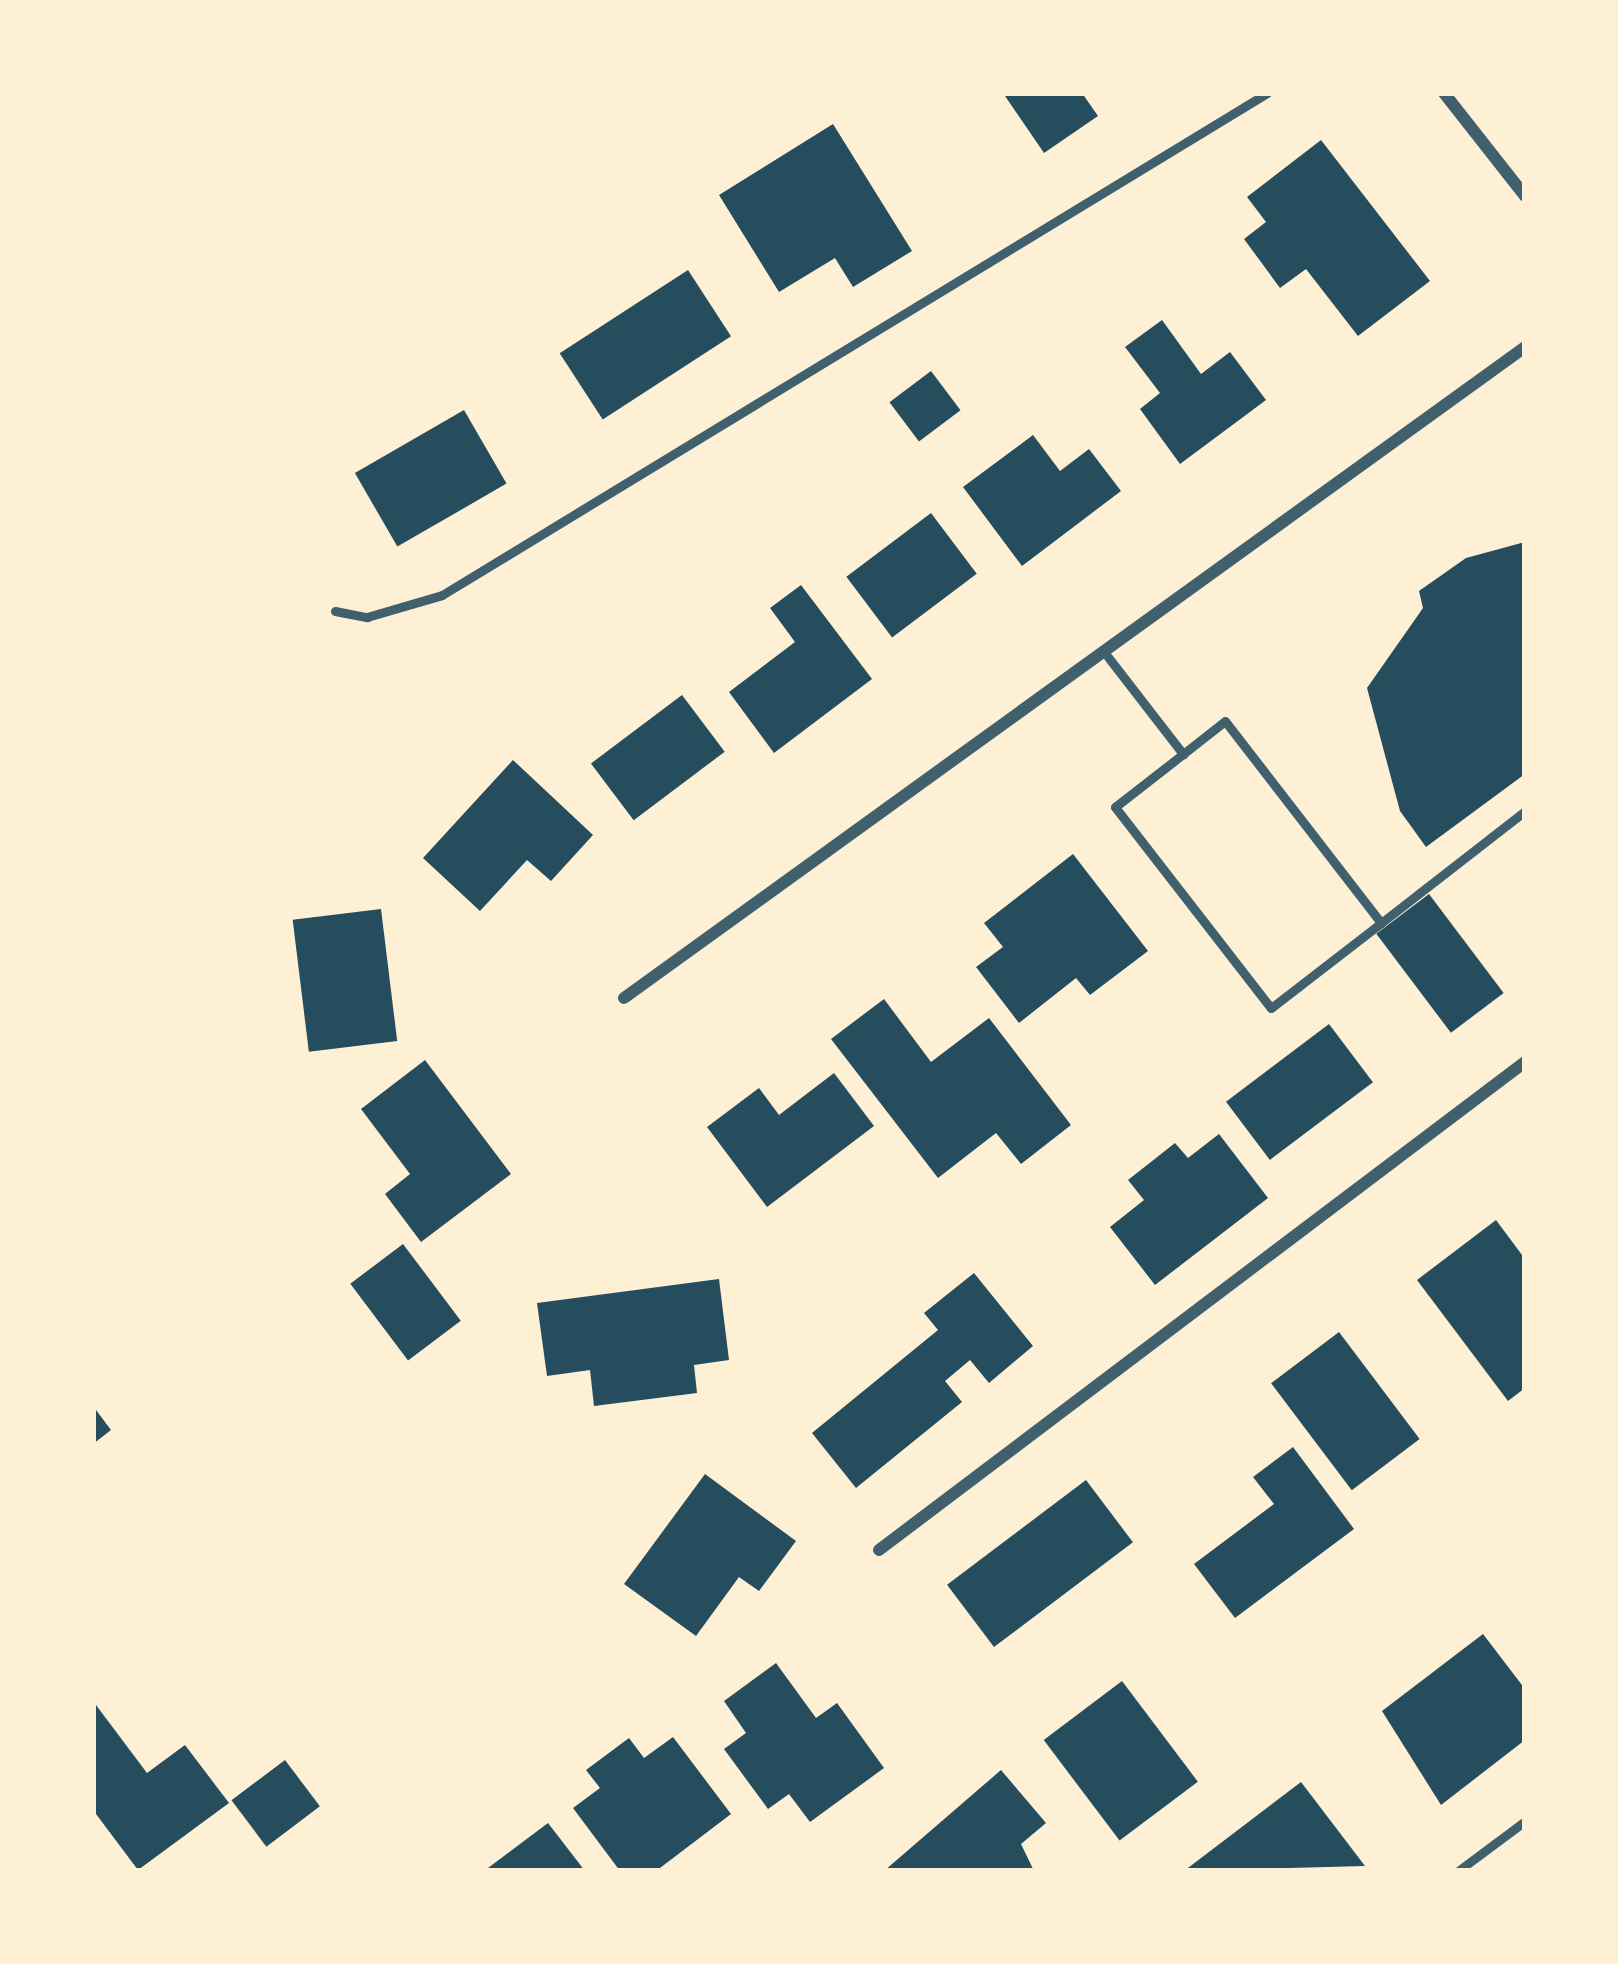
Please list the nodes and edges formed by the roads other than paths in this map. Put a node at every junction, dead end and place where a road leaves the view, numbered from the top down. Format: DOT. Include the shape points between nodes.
graph roads {
  1 [pos="1267,93"];
  2 [pos="1444,93"];
  3 [pos="1525,196"];
  4 [pos="1525,347"];
  5 [pos="334,611"];
  6 [pos="1108,657"];
  7 [pos="1184,754"];
  8 [pos="1525,811"];
  9 [pos="1382,922"];
  10 [pos="625,998"];
  11 [pos="1525,1062"];
  12 [pos="879,1550"];
  13 [pos="1525,1821"];
  14 [pos="1458,1871"];
  1 -- 5 [label="lane" via="442,595 367,616"];
  2 -- 3 [label="street"];
  4 -- 6 [label="street"];
  6 -- 7 [label="lane"];
  6 -- 10 [label="street"];
  7 -- 9 [label="lane" via="1225,721"];
  7 -- 9 [label="lane" via="1115,807 1271,1008"];
  8 -- 9 [label="lane"];
  11 -- 12 [label="street"];
  13 -- 14 [label="lane"];
}
